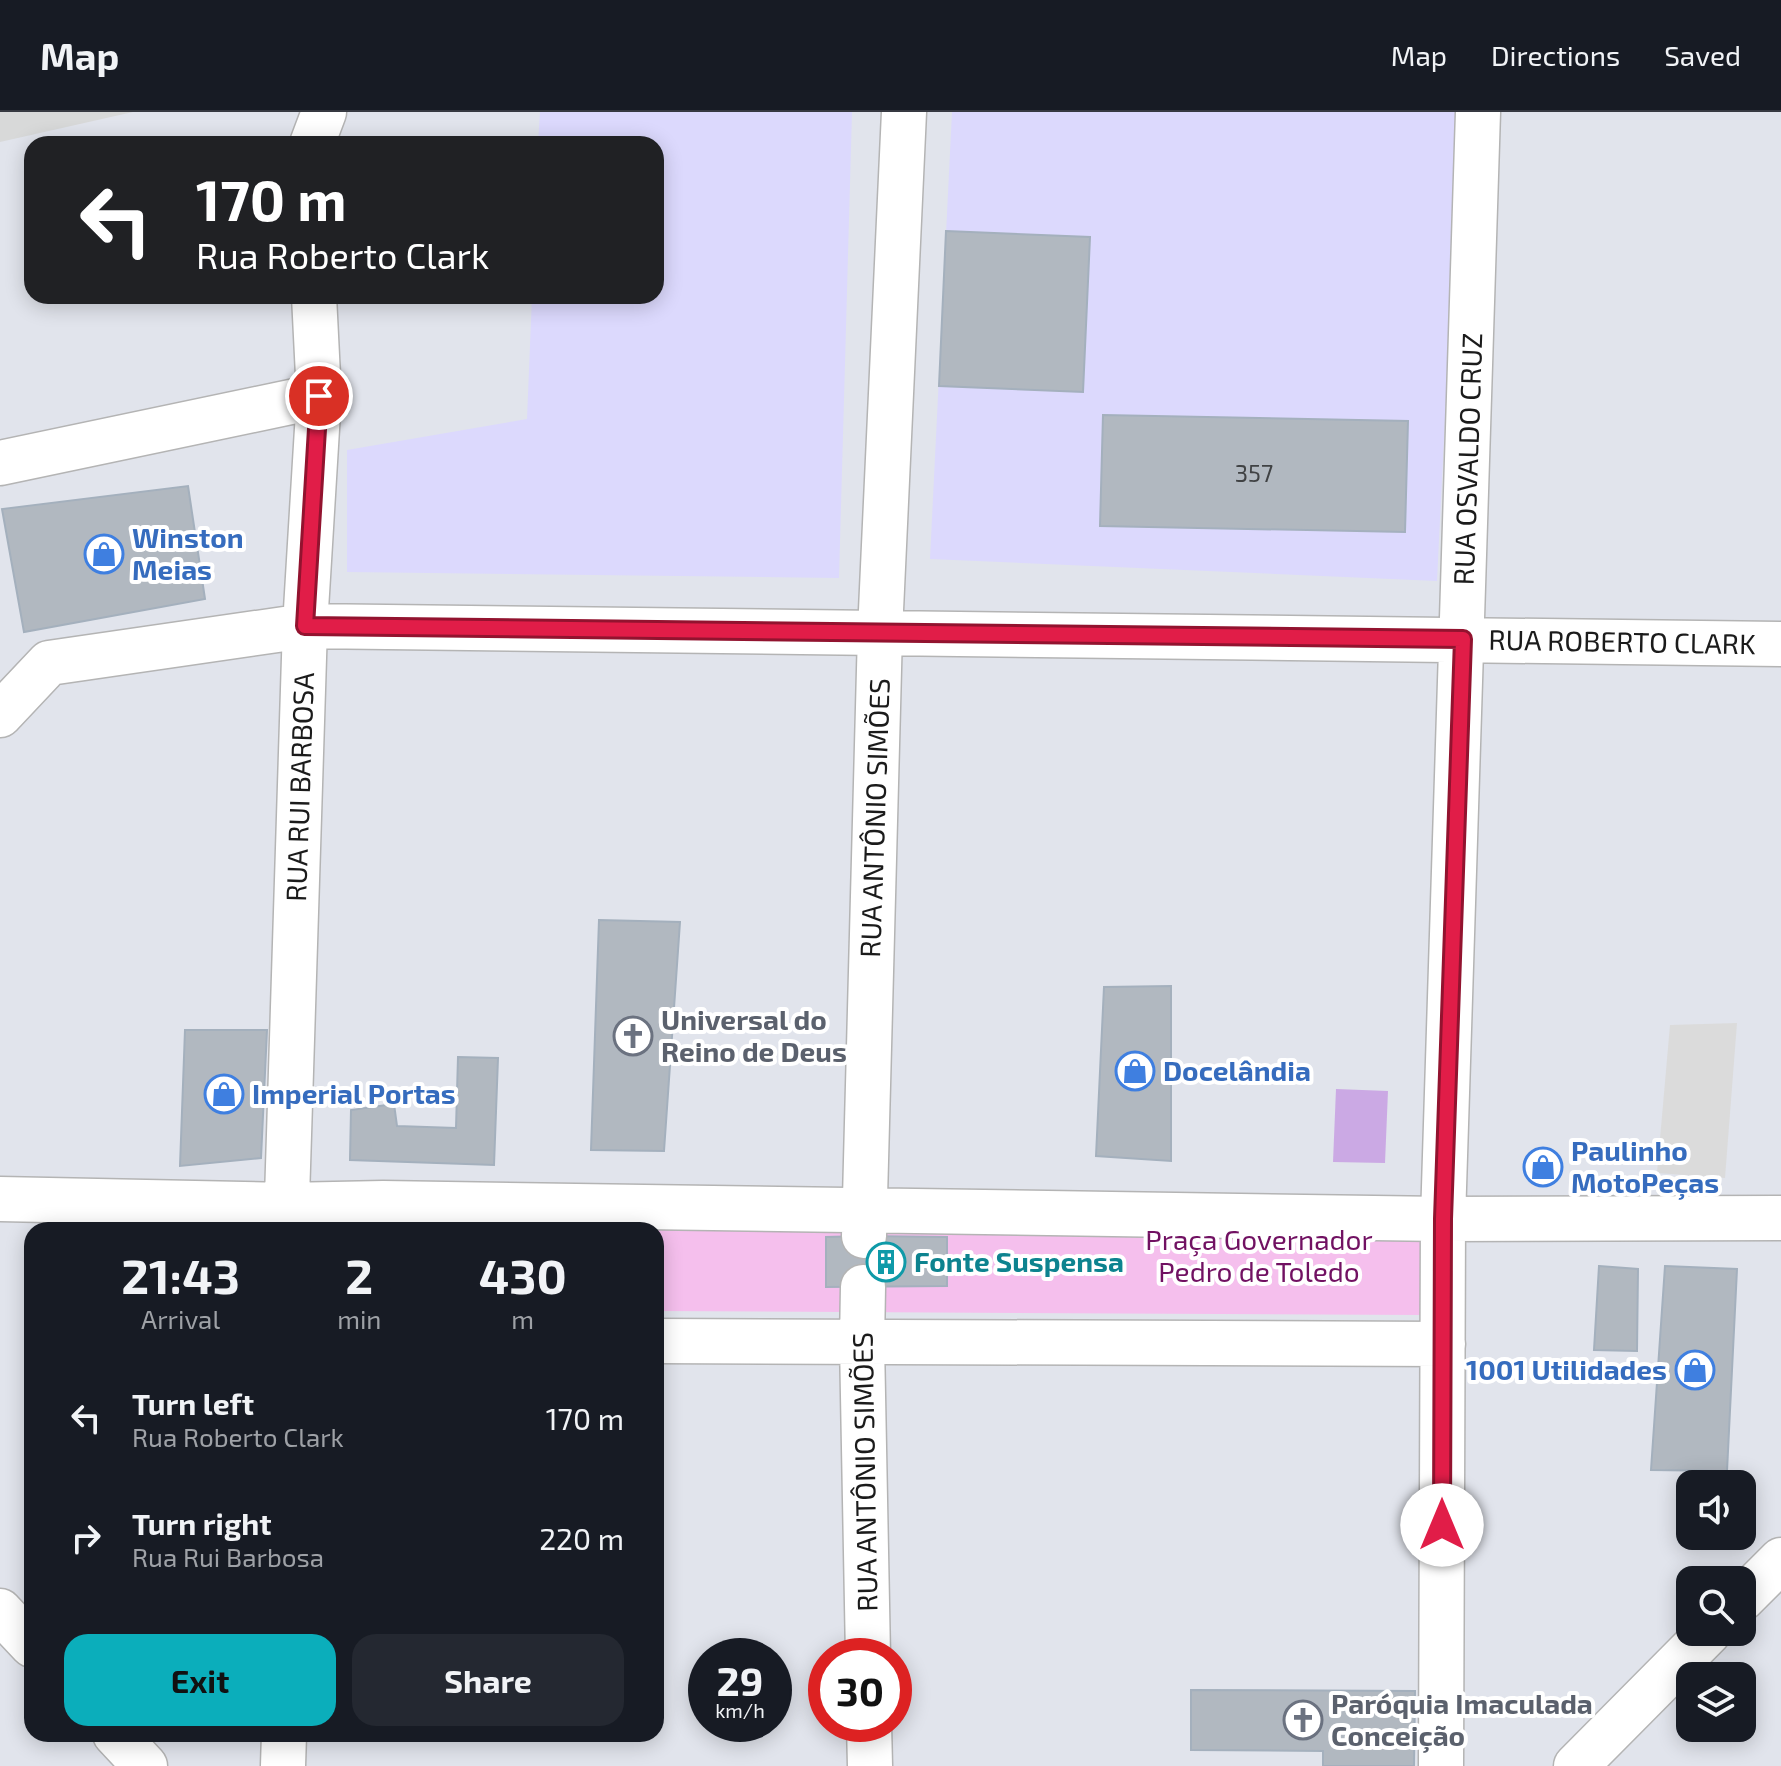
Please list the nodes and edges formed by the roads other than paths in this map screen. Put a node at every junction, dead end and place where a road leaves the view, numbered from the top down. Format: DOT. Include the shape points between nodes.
graph roads {
  1 [pos="324,112"];
  2 [pos="904,112"];
  3 [pos="1478,112"];
  4 [pos="315,136"];
  5 [pos="314,304"];
  6 [pos="319,396"];
  7 [pos="0,463"];
  8 [pos="305,626"];
  9 [pos="880,632"];
  10 [pos="1463,639"];
  11 [pos="1781,644"];
  12 [pos="0,715"];
  13 [pos="0,1199"];
  14 [pos="382,1216"];
  15 [pos="286,1218"];
  16 [pos="1781,1218"];
  17 [pos="1443,1219"];
  18 [pos="865,1223"];
  19 [pos="863,1287"];
  20 [pos="664,1341"];
  21 [pos="862,1343"];
  22 [pos="1443,1344"];
  23 [pos="1781,1560"];
  24 [pos="1756,1585"];
  25 [pos="0,1611"];
  26 [pos="24,1636"];
  27 [pos="868,1638"];
  28 [pos="1695,1646"];
  29 [pos="122,1742"];
  30 [pos="284,1742"];
  31 [pos="869,1742"];
  32 [pos="145,1766"];
  33 [pos="283,1766"];
  34 [pos="870,1766"];
  35 [pos="1441,1766"];
  36 [pos="1576,1766"];
  1 -- 4 [label="street"];
  2 -- 9 [label="street, RUA ANTÔNIO SIMÕES"];
  3 -- 10 [label="street, RUA OSVALDO CRUZ"];
  5 -- 6 [label="street, RUA RUI BARBOSA"];
  6 -- 7 [label="street"];
  6 -- 8 [label="street, RUA RUI BARBOSA"];
  8 -- 9 [label="street, RUA ROBERTO CLARK"];
  8 -- 12 [label="street, RUA ROBERTO CLARK" via="49,663"];
  8 -- 15 [label="street, RUA RUI BARBOSA"];
  9 -- 10 [label="street, RUA ROBERTO CLARK"];
  9 -- 18 [label="street, RUA ANTÔNIO SIMÕES"];
  10 -- 11 [label="street, RUA ROBERTO CLARK"];
  10 -- 17 [label="street, RUA OSVALDO CRUZ"];
  13 -- 15 [label="street"];
  14 -- 15 [label="street"];
  14 -- 18 [label="street"];
  16 -- 17 [label="street"];
  17 -- 18 [label="street"];
  17 -- 22 [label="street, RUA OSVALDO CRUZ"];
  19 -- 21 [label="street, RUA ANTÔNIO SIMÕES"];
  20 -- 21 [label="street"];
  21 -- 22 [label="street"];
  21 -- 27 [label="street, RUA ANTÔNIO SIMÕES"];
  22 -- 35 [label="street, RUA OSVALDO CRUZ"];
  23 -- 24 [label="street"];
  25 -- 26 [label="street"];
  28 -- 36 [label="street"];
  29 -- 32 [label="street"];
  30 -- 33 [label="street"];
  31 -- 34 [label="street"];
}
